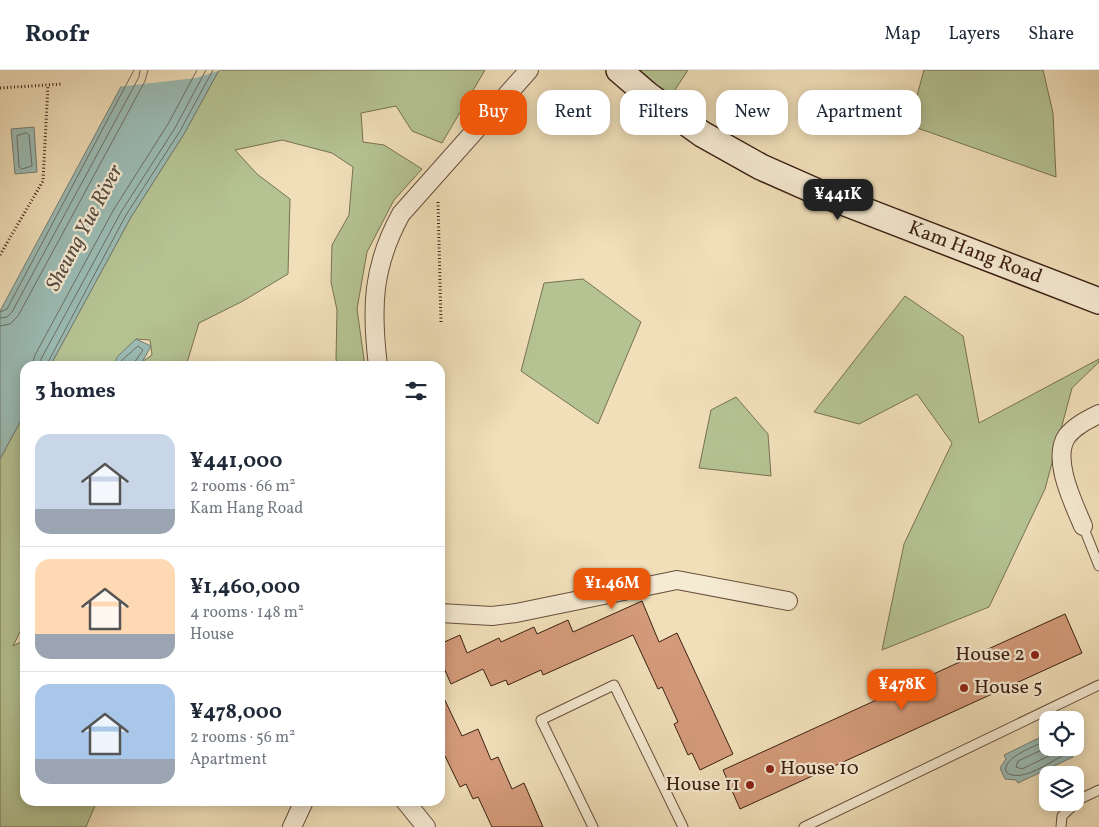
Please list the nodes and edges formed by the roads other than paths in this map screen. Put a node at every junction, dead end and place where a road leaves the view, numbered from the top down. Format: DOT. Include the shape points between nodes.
graph roads {
  1 [pos="529,70"];
  2 [pos="619,70"];
  3 [pos="1099,300"];
  4 [pos="377,361"];
  5 [pos="1099,414"];
  6 [pos="1083,526"];
  7 [pos="1099,566"];
  8 [pos="788,601"];
  9 [pos="445,614"];
  10 [pos="1099,685"];
  11 [pos="1099,790"];
  12 [pos="302,806"];
  13 [pos="409,806"];
  14 [pos="292,827"];
  15 [pos="426,827"];
  16 [pos="593,827"];
  17 [pos="683,827"];
  18 [pos="804,827"];
  19 [pos="1061,827"];
  1 -- 4 [label="street" via="401,214 388,237 375,291"];
  2 -- 3 [label="street, Kam Hang Road" via="648,96 702,134 761,167 822,194"];
  5 -- 6 [label="street" via="1081,423 1066,437 1060,460"];
  6 -- 7 [label="lane"];
  8 -- 9 [label="street" via="677,580 516,613 492,616"];
  10 -- 18 [label="lane"];
  11 -- 19 [label="lane" via="1080,799 1062,816"];
  12 -- 14 [label="street"];
  13 -- 15 [label="street"];
  16 -- 17 [label="lane" via="540,720 614,685"];
}
